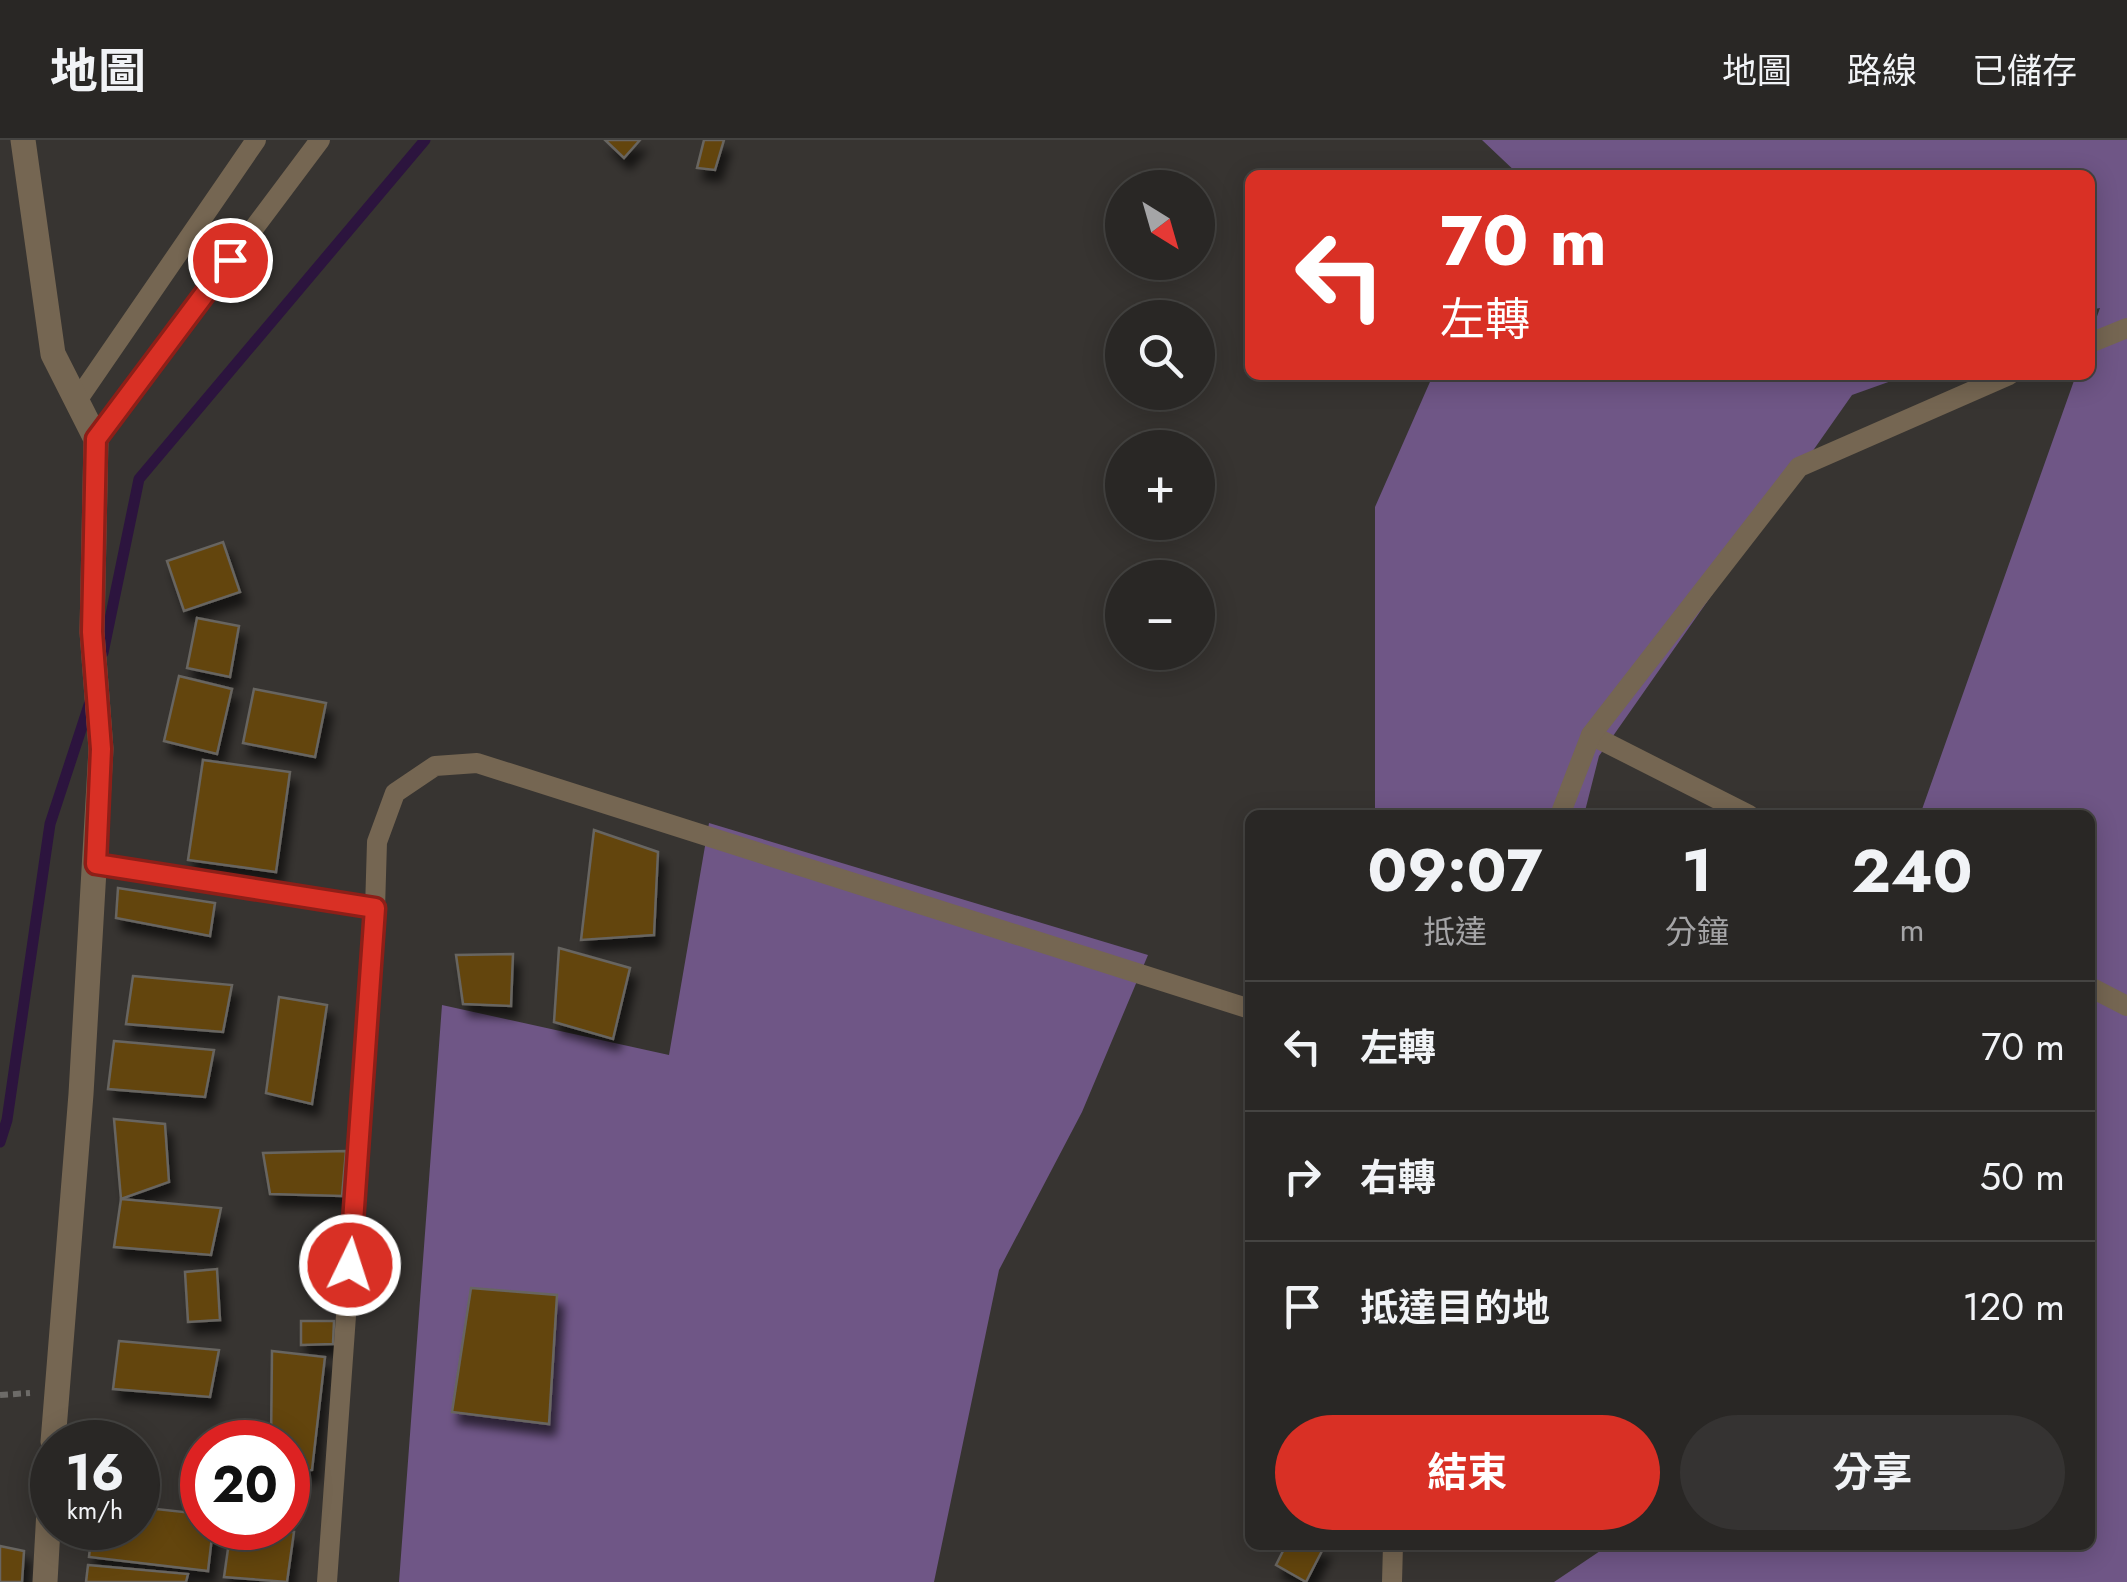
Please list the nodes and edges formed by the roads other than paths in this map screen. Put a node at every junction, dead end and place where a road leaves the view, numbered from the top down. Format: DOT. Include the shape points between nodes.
graph roads {
  1 [pos="23,140"];
  2 [pos="256,140"];
  3 [pos="320,140"];
  4 [pos="2127,328"];
  5 [pos="2095,341"];
  6 [pos="1998,380"];
  7 [pos="76,402"];
  8 [pos="96,439"];
  9 [pos="1591,735"];
  10 [pos="1562,810"];
  11 [pos="1740,810"];
  12 [pos="96,864"];
  13 [pos="375,908"];
  14 [pos="2095,990"];
  15 [pos="1245,1006"];
  16 [pos="2127,1006"];
  17 [pos="55,1420"];
  18 [pos="47,1550"];
  19 [pos="1392,1550"];
  20 [pos="45,1582"];
  21 [pos="327,1582"];
  22 [pos="1392,1582"];
  1 -- 7 [label="street" via="53,354"];
  2 -- 7 [label="lane"];
  3 -- 8 [label="lane"];
  4 -- 5 [label="lane"];
  6 -- 9 [label="lane" via="1800,467"];
  7 -- 8 [label="street"];
  8 -- 12 [label="street"];
  9 -- 10 [label="lane"];
  9 -- 11 [label="lane"];
  12 -- 13 [label="lane"];
  12 -- 17 [label="street"];
  13 -- 15 [label="lane" via="376,842 395,793 435,766 476,763"];
  13 -- 21 [label="lane"];
  14 -- 16 [label="lane"];
  18 -- 20 [label="street"];
  19 -- 22 [label="lane"];
}
